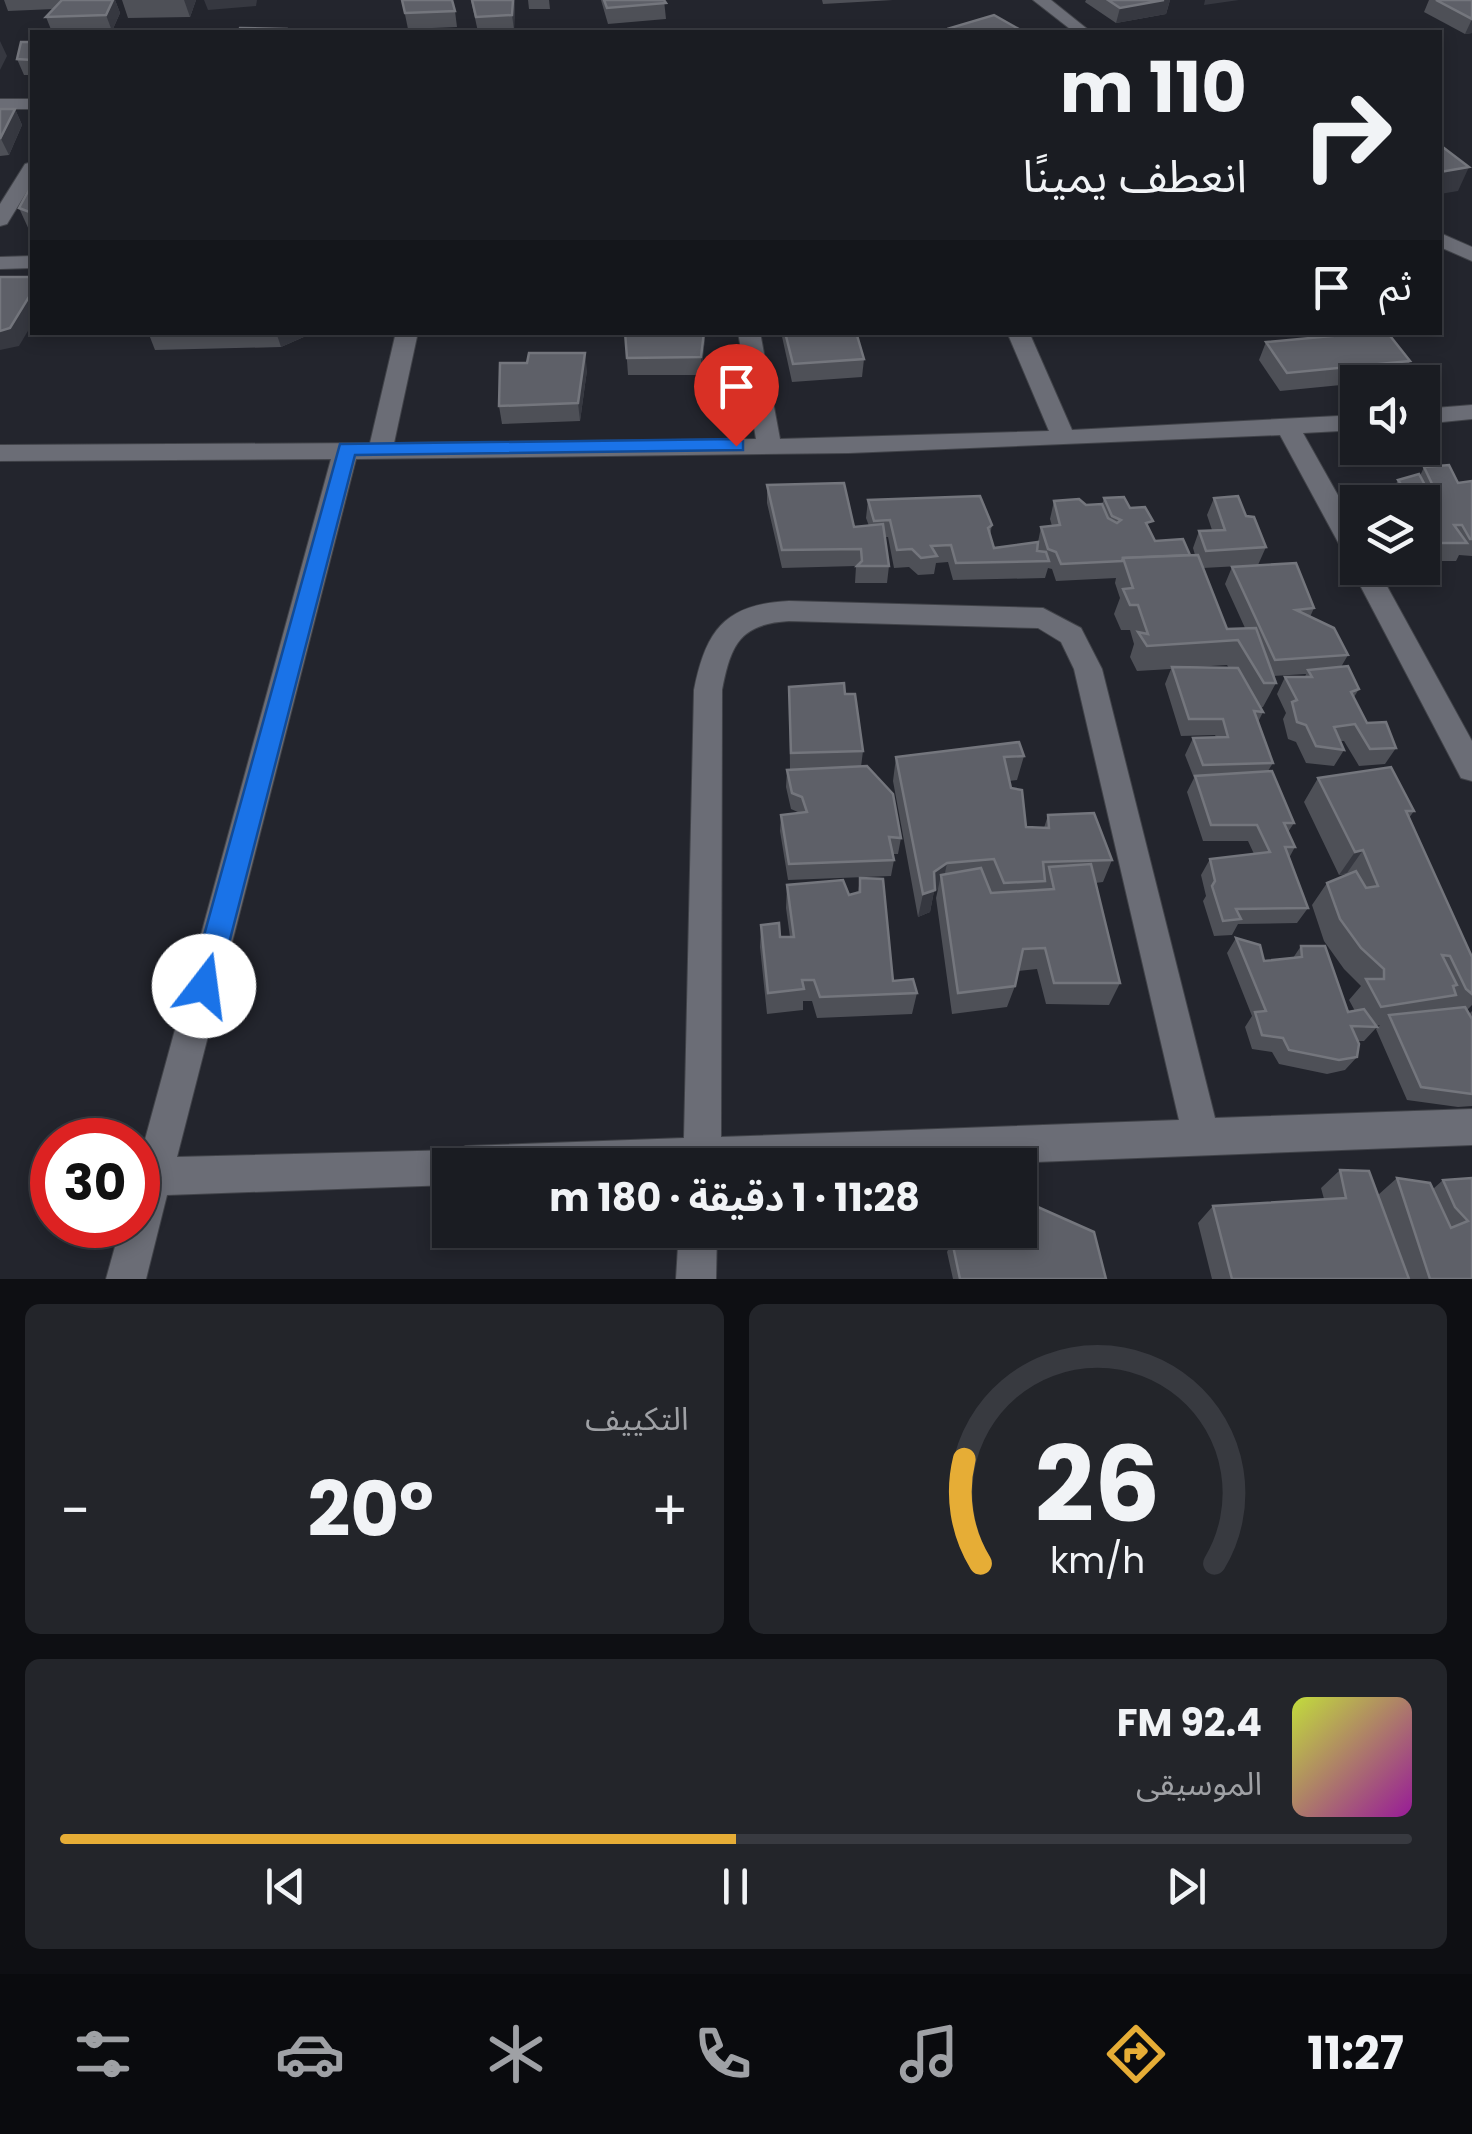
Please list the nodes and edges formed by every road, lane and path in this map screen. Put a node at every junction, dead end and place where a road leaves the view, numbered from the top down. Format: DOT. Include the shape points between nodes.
graph roads {
  1 [pos="1041,0"];
  2 [pos="1081,30"];
  3 [pos="0,104"];
  4 [pos="30,104"];
  5 [pos="30,171"];
  6 [pos="0,220"];
  7 [pos="1442,240"];
  8 [pos="1472,256"];
  9 [pos="30,262"];
  10 [pos="0,263"];
  11 [pos="406,335"];
  12 [pos="750,335"];
  13 [pos="1019,335"];
  14 [pos="1472,412"];
  15 [pos="1440,415"];
  16 [pos="1340,424"];
  17 [pos="1288,428"];
  18 [pos="1064,438"];
  19 [pos="769,445"];
  20 [pos="346,449"];
  21 [pos="381,449"];
  22 [pos="0,452"];
  23 [pos="1340,522"];
  24 [pos="1373,585"];
  25 [pos="1472,769"];
  26 [pos="1472,1127"];
  27 [pos="1202,1137"];
  28 [pos="702,1148"];
  29 [pos="963,1148"];
  30 [pos="160,1151"];
  31 [pos="432,1167"];
  32 [pos="160,1177"];
  33 [pos="134,1248"];
  34 [pos="697,1248"];
  35 [pos="126,1279"];
  36 [pos="696,1279"];
  1 -- 2 [label="street"];
  3 -- 4 [label="street"];
  5 -- 6 [label="street"];
  7 -- 8 [label="street"];
  9 -- 10 [label="street"];
  11 -- 21 [label="street"];
  12 -- 19 [label="street"];
  13 -- 18 [label="street"];
  14 -- 15 [label="street"];
  16 -- 17 [label="street"];
  17 -- 18 [label="street"];
  17 -- 23 [label="street"];
  18 -- 19 [label="street"];
  19 -- 21 [label="street"];
  20 -- 21 [label="street"];
  20 -- 22 [label="street"];
  20 -- 30 [label="street"];
  24 -- 25 [label="street"];
  26 -- 27 [label="street"];
  27 -- 28 [label="street" via="1088,669 1071,635 1043,618 789,611 751,614 730,633 714,658 708,690"];
  27 -- 29 [label="street"];
  31 -- 32 [label="street"];
  33 -- 35 [label="street"];
  34 -- 36 [label="street"];
}
